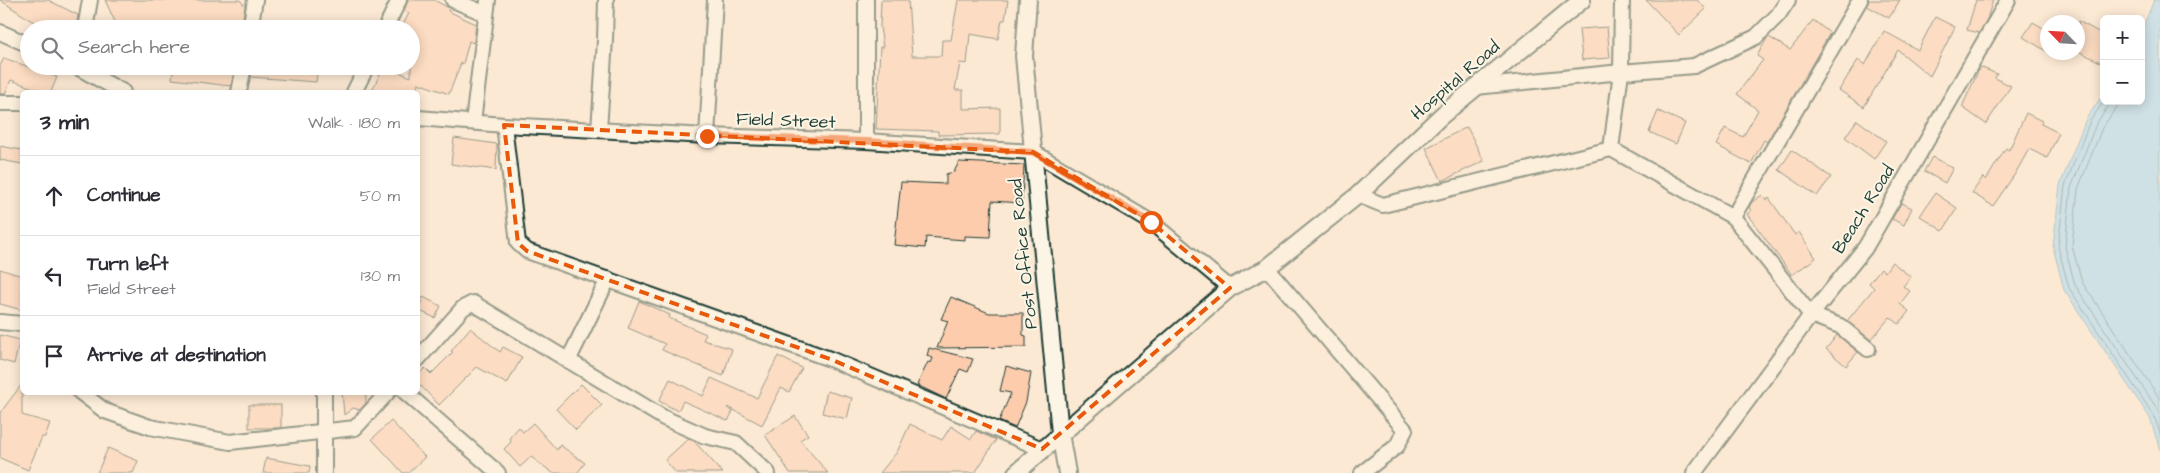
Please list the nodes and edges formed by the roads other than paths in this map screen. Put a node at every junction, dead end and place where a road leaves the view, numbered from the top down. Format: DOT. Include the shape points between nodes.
graph roads {
  1 [pos="90,0"];
  2 [pos="255,0"];
  3 [pos="399,0"];
  4 [pos="453,0"];
  5 [pos="606,0"];
  6 [pos="715,0"];
  7 [pos="866,0"];
  8 [pos="1028,0"];
  9 [pos="1582,0"];
  10 [pos="1622,0"];
  11 [pos="1788,0"];
  12 [pos="1860,0"];
  13 [pos="2008,0"];
  14 [pos="487,7"];
  15 [pos="87,20"];
  16 [pos="252,20"];
  17 [pos="389,20"];
  18 [pos="0,32"];
  19 [pos="20,41"];
  20 [pos="1621,72"];
  21 [pos="92,75"];
  22 [pos="242,75"];
  23 [pos="362,75"];
  24 [pos="1476,87"];
  25 [pos="119,90"];
  26 [pos="239,90"];
  27 [pos="355,90"];
  28 [pos="0,103"];
  29 [pos="20,103"];
  30 [pos="420,118"];
  31 [pos="473,122"];
  32 [pos="504,125"];
  33 [pos="599,130"];
  34 [pos="707,136"];
  35 [pos="866,141"];
  36 [pos="1611,149"];
  37 [pos="1033,152"];
  38 [pos="1358,195"];
  39 [pos="1732,217"];
  40 [pos="1267,268"];
  41 [pos="608,278"];
  42 [pos="1230,288"];
  43 [pos="1811,315"];
  44 [pos="0,322"];
  45 [pos="20,324"];
  46 [pos="1868,349"];
  47 [pos="420,357"];
  48 [pos="568,361"];
  49 [pos="84,395"];
  50 [pos="324,395"];
  51 [pos="385,395"];
  52 [pos="408,395"];
  53 [pos="325,432"];
  54 [pos="1060,433"];
  55 [pos="1042,449"];
  56 [pos="324,473"];
  57 [pos="498,473"];
  58 [pos="768,473"];
  59 [pos="1016,473"];
  60 [pos="1066,473"];
  61 [pos="1362,473"];
  62 [pos="1694,473"];
  1 -- 15 [label="street"];
  2 -- 16 [label="street"];
  3 -- 17 [label="street"];
  4 -- 14 [label="street"];
  5 -- 33 [label="street"];
  6 -- 34 [label="street"];
  7 -- 35 [label="street"];
  8 -- 37 [label="street, Post Office Road" via="1024,56"];
  9 -- 24 [label="street, Hospital Road"];
  10 -- 20 [label="street"];
  11 -- 20 [label="street" via="1756,37 1694,66"];
  12 -- 39 [label="street"];
  13 -- 43 [label="street, Beach Road" via="1864,248"];
  14 -- 31 [label="street"];
  18 -- 19 [label="street"];
  20 -- 24 [label="street"];
  20 -- 36 [label="street"];
  21 -- 25 [label="street"];
  22 -- 26 [label="street"];
  23 -- 27 [label="street"];
  24 -- 38 [label="street, Hospital Road"];
  28 -- 29 [label="street"];
  30 -- 31 [label="street, Field Street"];
  31 -- 32 [label="street, Field Street"];
  32 -- 33 [label="street, Field Street"];
  32 -- 41 [label="street" via="518,243 528,251"];
  33 -- 34 [label="street, Field Street"];
  34 -- 35 [label="street, Field Street"];
  35 -- 37 [label="street, Field Street"];
  36 -- 38 [label="street" via="1383,205"];
  36 -- 39 [label="street"];
  37 -- 42 [label="street" via="1151,222"];
  37 -- 54 [label="street, Post Office Road"];
  38 -- 40 [label="street, Hospital Road"];
  39 -- 43 [label="street"];
  40 -- 42 [label="street, Hospital Road"];
  40 -- 61 [label="street" via="1404,430 1397,446"];
  41 -- 48 [label="street"];
  41 -- 55 [label="street" via="830,359"];
  42 -- 54 [label="street, Hospital Road"];
  43 -- 46 [label="street" via="1840,326"];
  43 -- 62 [label="street, Beach Road"];
  44 -- 45 [label="street"];
  47 -- 48 [label="street" via="463,308 473,303"];
  48 -- 58 [label="street" via="664,418 705,436 736,443"];
  49 -- 53 [label="street" via="105,411 150,427 230,442"];
  50 -- 53 [label="street"];
  51 -- 53 [label="street" via="355,428"];
  52 -- 57 [label="street"];
  53 -- 56 [label="street"];
  54 -- 55 [label="street, Hospital Road"];
  54 -- 60 [label="street, Post Office Road"];
  55 -- 59 [label="street, Hospital Road"];
}
